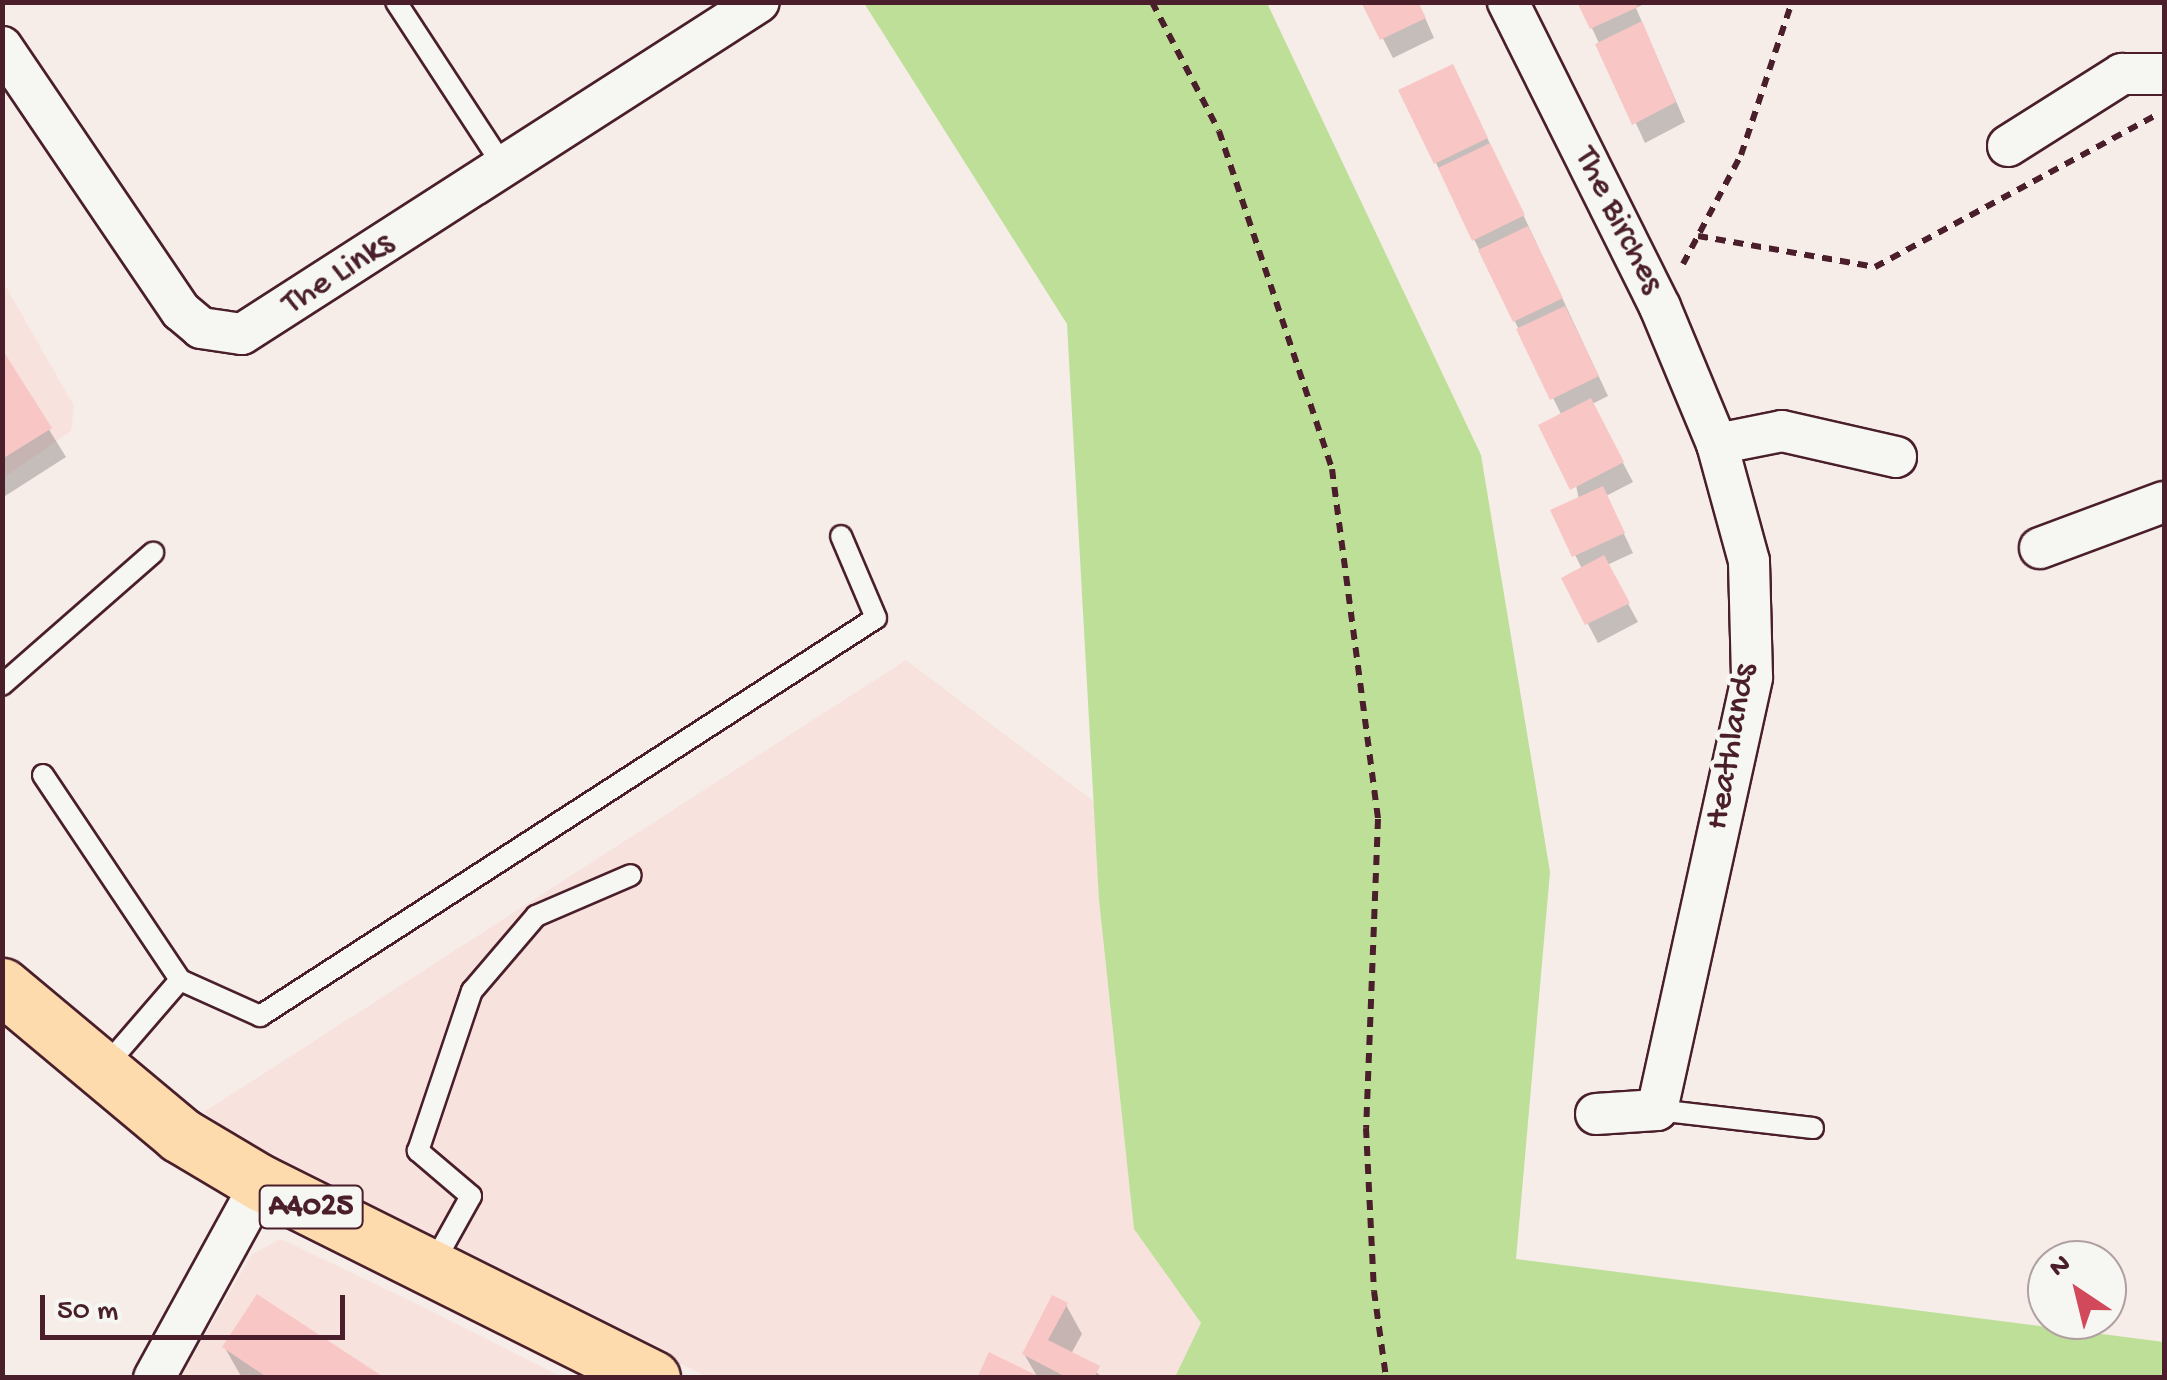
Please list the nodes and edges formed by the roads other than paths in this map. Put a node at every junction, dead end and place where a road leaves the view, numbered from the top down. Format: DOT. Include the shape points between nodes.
graph roads {
  1 [pos="396,2"];
  2 [pos="759,2"];
  3 [pos="1508,2"];
  4 [pos="2,47"];
  5 [pos="2164,74"];
  6 [pos="2008,146"];
  7 [pos="504,167"];
  8 [pos="1717,444"];
  9 [pos="1896,457"];
  10 [pos="2164,502"];
  11 [pos="841,536"];
  12 [pos="2040,548"];
  13 [pos="153,553"];
  14 [pos="2,685"];
  15 [pos="42,775"];
  16 [pos="630,874"];
  17 [pos="180,980"];
  18 [pos="2,986"];
  19 [pos="100,1072"];
  20 [pos="1657,1110"];
  21 [pos="1596,1114"];
  22 [pos="1813,1128"];
  23 [pos="260,1183"];
  24 [pos="431,1267"];
  25 [pos="154,1378"];
  26 [pos="652,1378"];
  1 -- 7 [label="lane"];
  2 -- 7 [label="street, The Links"];
  3 -- 8 [label="street, The Birches" via="1660,307"];
  4 -- 7 [label="street, The Links" via="181,311 201,328 256,330"];
  5 -- 6 [label="street" via="2122,74"];
  8 -- 9 [label="street" via="1782,431"];
  8 -- 20 [label="street, Heathlands" via="1750,561 1752,677"];
  10 -- 12 [label="street"];
  11 -- 17 [label="lane" via="876,618 260,1016"];
  13 -- 14 [label="lane"];
  15 -- 17 [label="lane"];
  16 -- 24 [label="lane" via="536,916 472,991 418,1151 471,1196"];
  17 -- 19 [label="lane"];
  18 -- 19 [label="main road, A4025"];
  19 -- 23 [label="main road, A4025" via="180,1135"];
  20 -- 21 [label="street"];
  20 -- 22 [label="lane"];
  23 -- 24 [label="main road, A4025"];
  23 -- 25 [label="street"];
  24 -- 26 [label="main road, A4025"];
}
